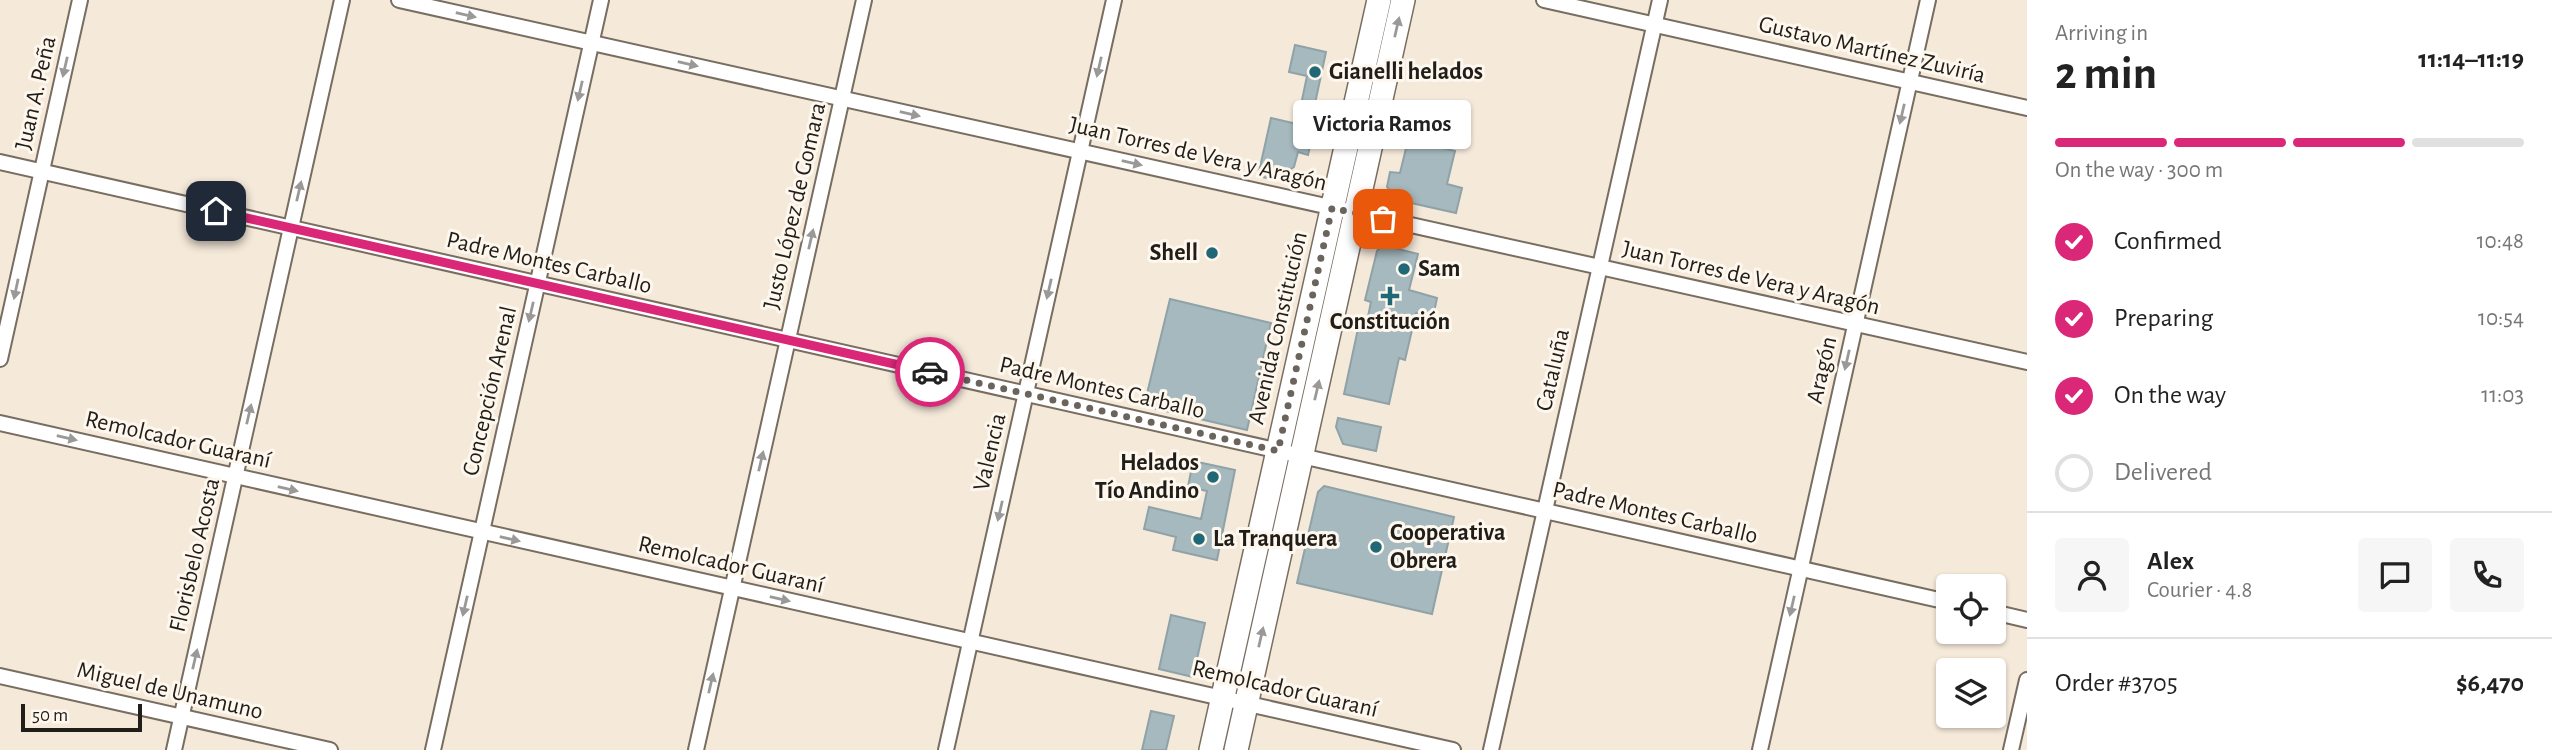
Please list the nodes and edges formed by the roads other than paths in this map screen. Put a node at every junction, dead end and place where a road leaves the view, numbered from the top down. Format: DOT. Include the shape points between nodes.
graph roads {
  1 [pos="80,0"];
  2 [pos="342,0"];
  3 [pos="399,0"];
  4 [pos="601,0"];
  5 [pos="864,0"];
  6 [pos="1114,0"];
  7 [pos="1379,0"];
  8 [pos="1403,0"];
  9 [pos="1544,0"];
  10 [pos="1660,0"];
  11 [pos="1928,0"];
  12 [pos="1654,25"];
  13 [pos="591,43"];
  14 [pos="1909,82"];
  15 [pos="842,99"];
  16 [pos="2027,108"];
  17 [pos="1080,152"];
  18 [pos="0,162"];
  19 [pos="42,171"];
  20 [pos="1332,208"];
  21 [pos="1356,213"];
  22 [pos="291,228"];
  23 [pos="1599,267"];
  24 [pos="537,284"];
  25 [pos="1855,324"];
  26 [pos="788,340"];
  27 [pos="0,359"];
  28 [pos="2027,362"];
  29 [pos="1026,394"];
  30 [pos="0,423"];
  31 [pos="1278,451"];
  32 [pos="1302,456"];
  33 [pos="235,477"];
  34 [pos="1545,511"];
  35 [pos="482,532"];
  36 [pos="1800,569"];
  37 [pos="732,588"];
  38 [pos="1936,599"];
  39 [pos="2006,615"];
  40 [pos="2027,620"];
  41 [pos="971,642"];
  42 [pos="0,676"];
  43 [pos="2027,680"];
  44 [pos="1223,698"];
  45 [pos="1246,704"];
  46 [pos="182,717"];
  47 [pos="174,750"];
  48 [pos="330,750"];
  49 [pos="433,750"];
  50 [pos="696,750"];
  51 [pos="946,750"];
  52 [pos="1211,750"];
  53 [pos="1236,750"];
  54 [pos="1453,750"];
  55 [pos="1491,750"];
  56 [pos="1759,750"];
  57 [pos="2011,750"];
  1 -- 19 [label="street, Juan A. Peña, one-way"];
  22 -- 2 [label="street, Florisbelo Acosta, one-way"];
  3 -- 13 [label="street, Juan Torres de Vera y Aragón, one-way"];
  4 -- 13 [label="street, Concepción Arenal"];
  5 -- 15 [label="street, Justo López de Gomara"];
  6 -- 17 [label="street, Valencia, one-way"];
  7 -- 20 [label="main road, Avenida Constitución"];
  21 -- 8 [label="main road, Avenida Constitución, one-way"];
  9 -- 12 [label="street, Gustavo Martínez Zuviría"];
  10 -- 12 [label="street, Cataluña"];
  11 -- 14 [label="street, Aragón"];
  12 -- 14 [label="street, Gustavo Martínez Zuviría"];
  12 -- 23 [label="street, Cataluña"];
  13 -- 15 [label="street, Juan Torres de Vera y Aragón, one-way"];
  13 -- 24 [label="street, Concepción Arenal, one-way"];
  14 -- 16 [label="street, Gustavo Martínez Zuviría"];
  14 -- 25 [label="street, Aragón, one-way"];
  15 -- 17 [label="street, Juan Torres de Vera y Aragón, one-way"];
  26 -- 15 [label="street, Justo López de Gomara, one-way"];
  17 -- 20 [label="street, Juan Torres de Vera y Aragón, one-way"];
  17 -- 29 [label="street, Valencia, one-way"];
  18 -- 19 [label="street, Padre Montes Carballo"];
  19 -- 22 [label="street, Padre Montes Carballo"];
  19 -- 27 [label="street, Juan A. Peña, one-way"];
  20 -- 21 [label="street, Juan Torres de Vera y Aragón"];
  20 -- 31 [label="main road, Avenida Constitución"];
  21 -- 23 [label="street, Juan Torres de Vera y Aragón"];
  32 -- 21 [label="main road, Avenida Constitución, one-way"];
  22 -- 24 [label="street, Padre Montes Carballo"];
  33 -- 22 [label="street, Florisbelo Acosta, one-way"];
  23 -- 25 [label="street, Juan Torres de Vera y Aragón"];
  23 -- 34 [label="street, Cataluña"];
  24 -- 26 [label="street, Padre Montes Carballo"];
  24 -- 35 [label="street, Concepción Arenal, one-way"];
  25 -- 28 [label="street, Juan Torres de Vera y Aragón"];
  25 -- 36 [label="street, Aragón, one-way"];
  26 -- 29 [label="street, Padre Montes Carballo"];
  37 -- 26 [label="street, Justo López de Gomara, one-way"];
  29 -- 31 [label="street, Padre Montes Carballo"];
  29 -- 41 [label="street, Valencia, one-way"];
  30 -- 33 [label="street, Remolcador Guaraní, one-way"];
  31 -- 32 [label="street, Padre Montes Carballo"];
  31 -- 44 [label="main road, Avenida Constitución"];
  32 -- 34 [label="street, Padre Montes Carballo"];
  45 -- 32 [label="main road, Avenida Constitución, one-way"];
  33 -- 35 [label="street, Remolcador Guaraní, one-way"];
  46 -- 33 [label="street, Florisbelo Acosta, one-way"];
  34 -- 36 [label="street, Padre Montes Carballo"];
  34 -- 55 [label="street, Cataluña"];
  35 -- 37 [label="street, Remolcador Guaraní, one-way"];
  35 -- 49 [label="street, Concepción Arenal, one-way"];
  36 -- 38 [label="street, Padre Montes Carballo"];
  36 -- 56 [label="street, Aragón, one-way"];
  37 -- 41 [label="street, Remolcador Guaraní, one-way"];
  50 -- 37 [label="street, Justo López de Gomara, one-way"];
  39 -- 40 [label="street"];
  41 -- 44 [label="street, Remolcador Guaraní"];
  41 -- 51 [label="street, Valencia"];
  42 -- 46 [label="street, Miguel de Unamuno"];
  43 -- 57 [label="street"];
  44 -- 45 [label="street, Remolcador Guaraní"];
  44 -- 52 [label="main road, Avenida Constitución"];
  45 -- 53 [label="main road, Avenida Constitución"];
  45 -- 54 [label="street, Remolcador Guaraní"];
  46 -- 47 [label="street, Florisbelo Acosta"];
  46 -- 48 [label="street, Miguel de Unamuno"];
}
